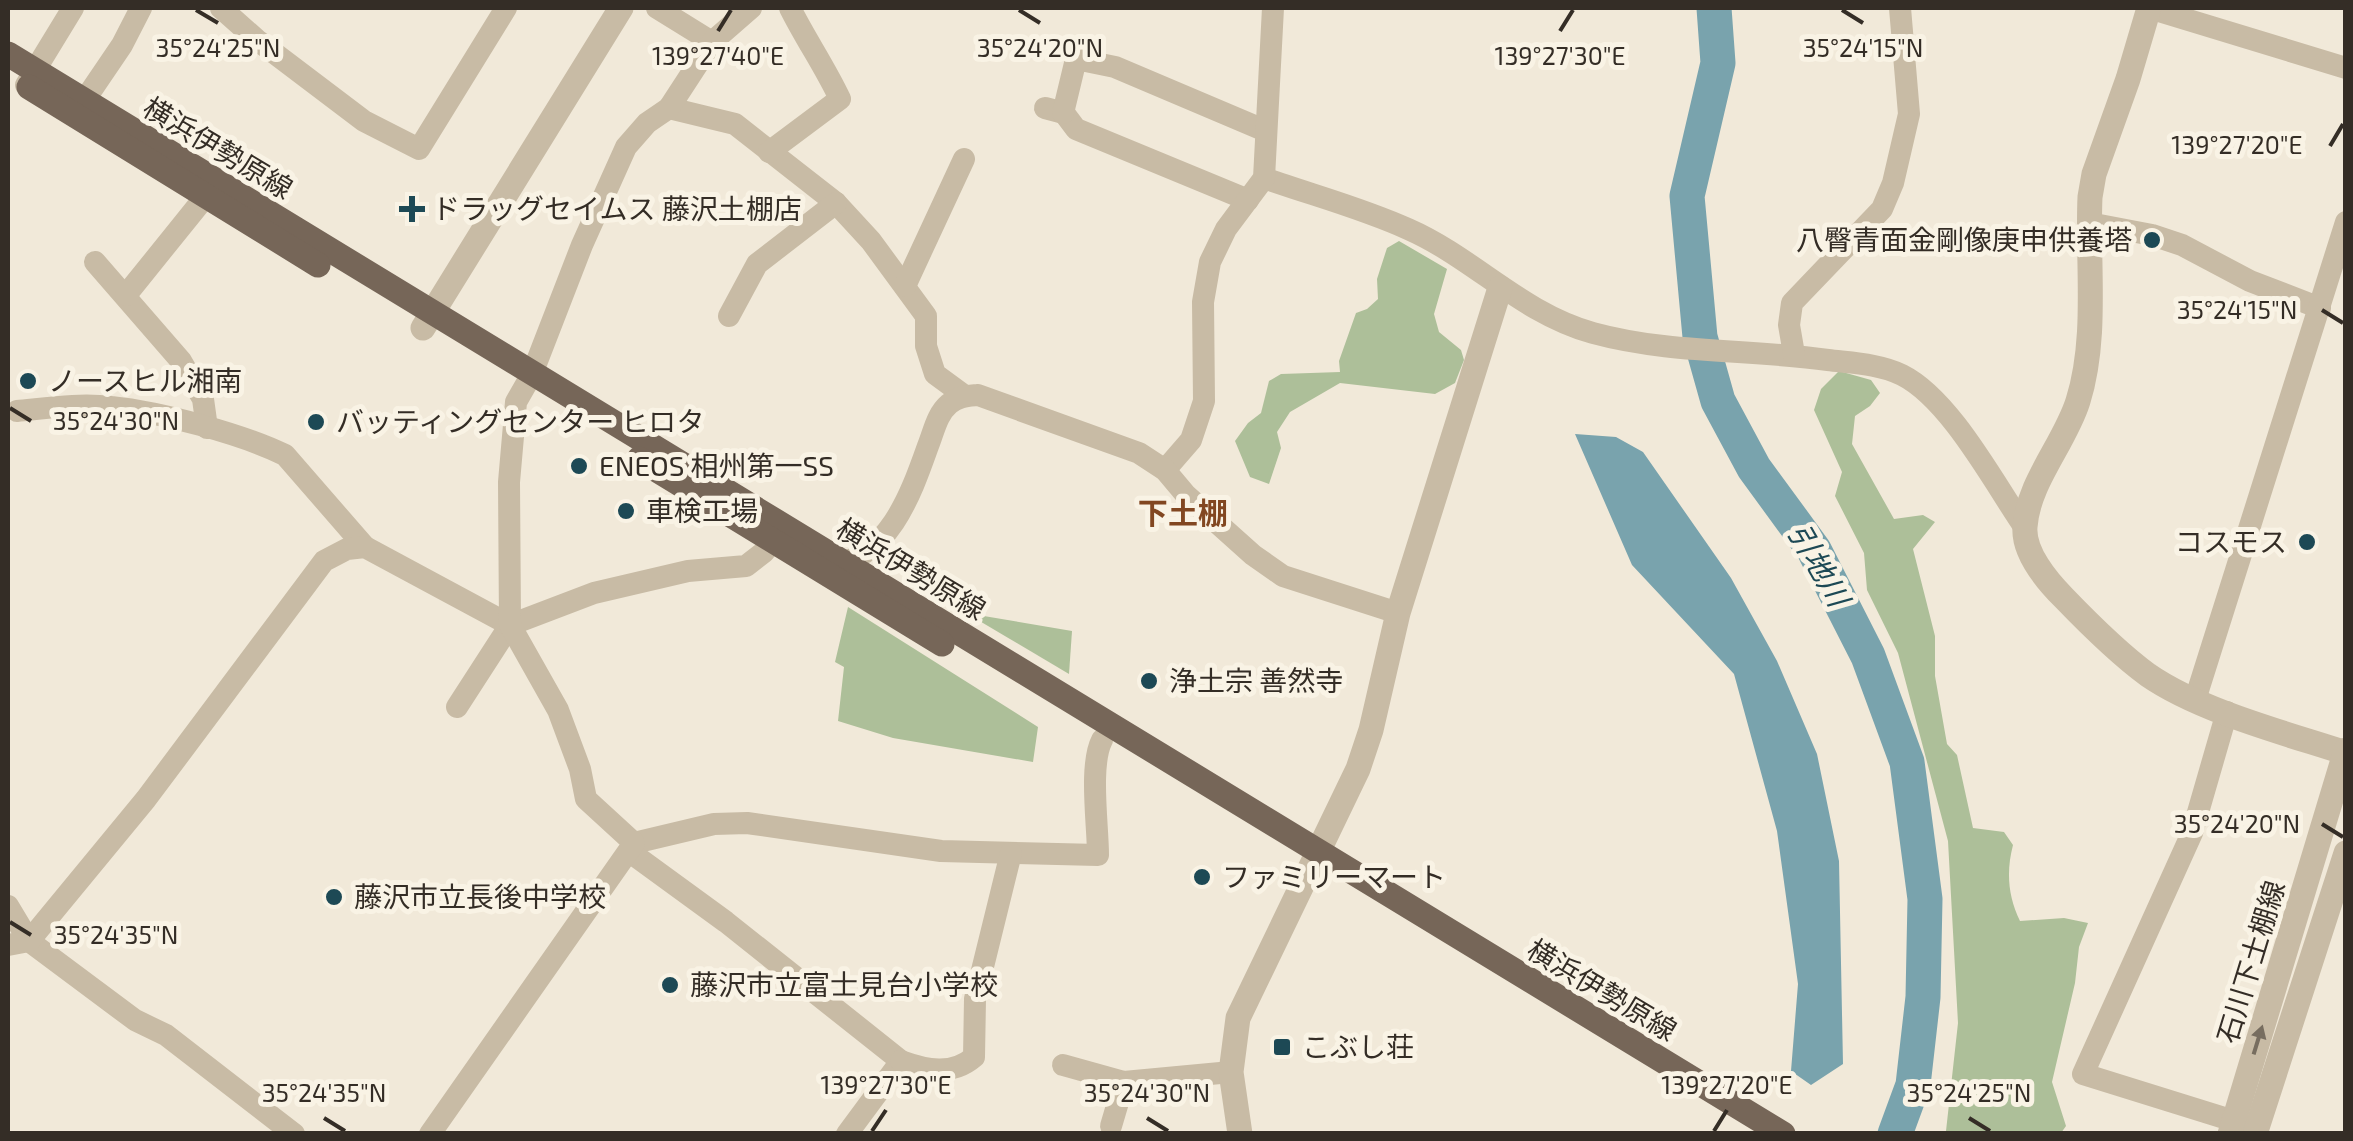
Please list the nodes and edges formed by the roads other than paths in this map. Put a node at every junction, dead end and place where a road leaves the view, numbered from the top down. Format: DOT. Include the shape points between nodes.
graph roads {
  1 [pos="72,8"];
  2 [pos="140,8"];
  3 [pos="222,8"];
  4 [pos="506,8"];
  5 [pos="620,8"];
  6 [pos="656,8"];
  7 [pos="751,8"];
  8 [pos="790,8"];
  9 [pos="1273,8"];
  10 [pos="1900,8"];
  11 [pos="2149,8"];
  12 [pos="712,42"];
  13 [pos="8,54"];
  14 [pos="2346,68"];
  15 [pos="23,77"];
  16 [pos="84,102"];
  17 [pos="669,108"];
  18 [pos="1266,130"];
  19 [pos="769,152"];
  20 [pos="964,160"];
  21 [pos="1264,178"];
  22 [pos="204,196"];
  23 [pos="1248,200"];
  24 [pos="836,203"];
  25 [pos="2346,222"];
  26 [pos="2089,223"];
  27 [pos="94,262"];
  28 [pos="905,286"];
  29 [pos="1500,288"];
  30 [pos="126,295"];
  31 [pos="2320,308"];
  32 [pos="729,316"];
  33 [pos="428,321"];
  34 [pos="1794,354"];
  35 [pos="528,381"];
  36 [pos="965,396"];
  37 [pos="18,410"];
  38 [pos="207,428"];
  39 [pos="1166,470"];
  40 [pos="2025,528"];
  41 [pos="779,534"];
  42 [pos="365,546"];
  43 [pos="845,564"];
  44 [pos="815,566"];
  45 [pos="1398,613"];
  46 [pos="510,626"];
  47 [pos="2195,700"];
  48 [pos="458,708"];
  49 [pos="2227,712"];
  50 [pos="1102,740"];
  51 [pos="2345,752"];
  52 [pos="632,847"];
  53 [pos="1011,853"];
  54 [pos="2346,853"];
  55 [pos="1315,860"];
  56 [pos="8,906"];
  57 [pos="18,943"];
  58 [pos="901,1061"];
  59 [pos="1063,1064"];
  60 [pos="1231,1072"];
  61 [pos="1124,1082"];
  62 [pos="1111,1126"];
  63 [pos="2239,1129"];
  64 [pos="294,1134"];
  65 [pos="430,1134"];
  66 [pos="847,1134"];
  67 [pos="1240,1134"];
  68 [pos="1751,1134"];
  69 [pos="1783,1134"];
  1 -- 15 [label="street"];
  2 -- 16 [label="street"];
  3 -- 4 [label="street" via="364,121 418,149"];
  5 -- 33 [label="street"];
  6 -- 12 [label="street"];
  7 -- 12 [label="street"];
  8 -- 19 [label="street" via="840,99"];
  9 -- 18 [label="street"];
  10 -- 34 [label="street" via="1908,114 1893,182 1882,209 1792,303"];
  11 -- 14 [label="street"];
  11 -- 26 [label="street" via="2094,174"];
  12 -- 17 [label="street"];
  13 -- 15 [label="main road, 横浜伊勢原線"];
  15 -- 16 [label="main road, 横浜伊勢原線"];
  15 -- 22 [label="main road, 横浜伊勢原線"];
  16 -- 33 [label="main road, 横浜伊勢原線"];
  17 -- 19 [label="street" via="735,124"];
  17 -- 35 [label="street" via="626,147"];
  18 -- 21 [label="street"];
  18 -- 23 [label="street" via="1115,67 1076,59 1054,110 1076,129"];
  19 -- 24 [label="street"];
  20 -- 28 [label="street"];
  21 -- 23 [label="street"];
  21 -- 29 [label="street" via="1408,228"];
  22 -- 30 [label="street"];
  22 -- 33 [label="main road, 横浜伊勢原線"];
  23 -- 39 [label="street" via="1210,262 1203,302 1204,400 1190,440"];
  24 -- 28 [label="street"];
  24 -- 32 [label="street" via="758,264"];
  25 -- 31 [label="street"];
  26 -- 31 [label="street" via="2182,245"];
  26 -- 40 [label="street" via="2085,378 2030,502"];
  27 -- 30 [label="street"];
  28 -- 36 [label="street" via="926,316 935,374"];
  29 -- 34 [label="street" via="1588,332 1640,344"];
  29 -- 45 [label="street"];
  30 -- 38 [label="street" via="180,361 203,400"];
  31 -- 47 [label="street"];
  33 -- 35 [label="main road, 横浜伊勢原線"];
  34 -- 40 [label="street" via="1872,366 1923,388 1952,419"];
  35 -- 41 [label="main road, 横浜伊勢原線"];
  35 -- 46 [label="street" via="516,402 511,436"];
  36 -- 39 [label="street" via="1010,404 1139,453"];
  36 -- 43 [label="street" via="939,416 888,532"];
  37 -- 38 [label="street" via="111,406"];
  38 -- 42 [label="street" via="285,455"];
  39 -- 45 [label="street" via="1186,495 1283,576"];
  40 -- 47 [label="street" via="2028,549 2091,626 2149,676"];
  41 -- 43 [label="main road, 横浜伊勢原線"];
  41 -- 44 [label="main road, 横浜伊勢原線"];
  41 -- 46 [label="street" via="746,566 688,570 594,592"];
  42 -- 46 [label="street"];
  42 -- 57 [label="street" via="324,561 146,799"];
  43 -- 44 [label="street"];
  43 -- 55 [label="main road, 横浜伊勢原線"];
  44 -- 50 [label="main road, 横浜伊勢原線"];
  45 -- 55 [label="street" via="1358,769"];
  46 -- 48 [label="street"];
  46 -- 52 [label="street" via="558,710 586,800"];
  47 -- 49 [label="street"];
  49 -- 51 [label="street"];
  49 -- 63 [label="street" via="2192,833 2084,1074"];
  50 -- 53 [label="street" via="1094,764 1098,856"];
  50 -- 55 [label="main road, 横浜伊勢原線"];
  63 -- 51 [label="street, 石川下土棚線, one-way"];
  52 -- 53 [label="street" via="714,824 747,823 929,850"];
  52 -- 58 [label="street"];
  52 -- 65 [label="street"];
  53 -- 58 [label="street" via="975,999 974,1057 930,1071"];
  54 -- 63 [label="street, 石川下土棚線"];
  55 -- 60 [label="street" via="1238,1018"];
  55 -- 68 [label="main road, 横浜伊勢原線"];
  55 -- 69 [label="main road, 横浜伊勢原線"];
  56 -- 57 [label="street"];
  57 -- 64 [label="street" via="166,1035"];
  58 -- 66 [label="street"];
  59 -- 61 [label="street"];
  60 -- 61 [label="street"];
  60 -- 67 [label="street"];
  61 -- 62 [label="street"];
}
